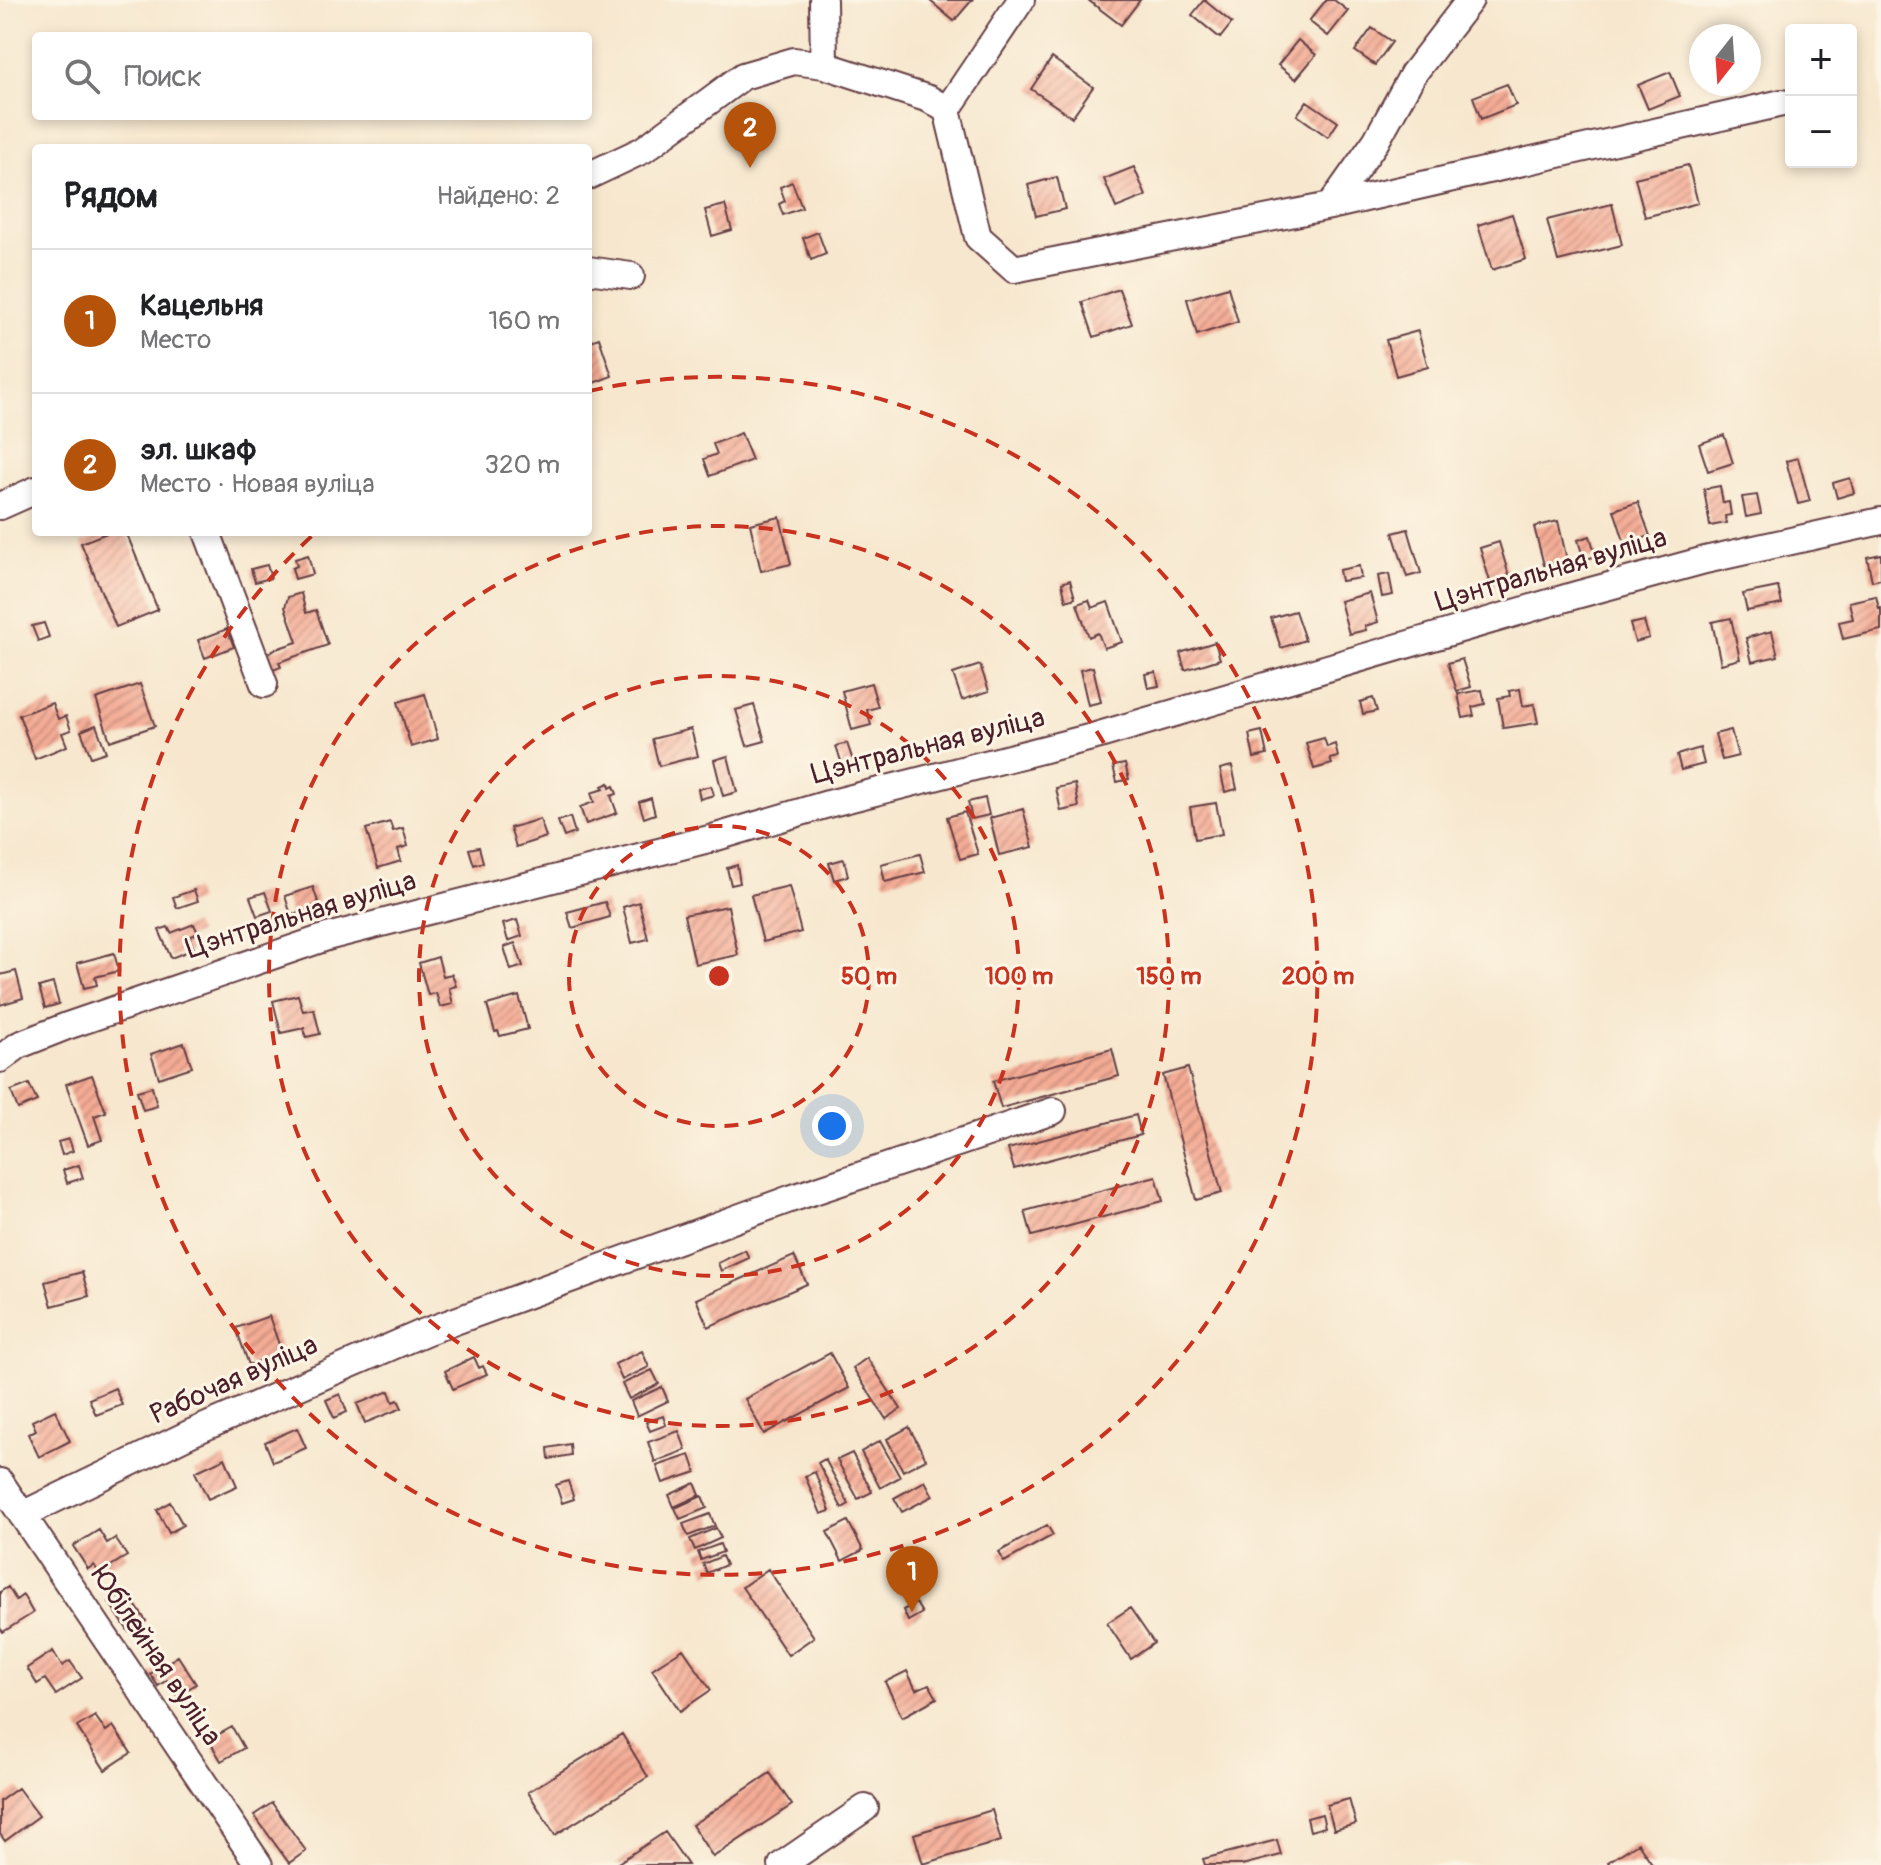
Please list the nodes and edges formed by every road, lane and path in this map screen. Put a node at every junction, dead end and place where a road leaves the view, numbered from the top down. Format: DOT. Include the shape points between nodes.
graph roads {
  1 [pos="823,0"];
  2 [pos="1021,0"];
  3 [pos="1470,0"];
  4 [pos="824,65"];
  5 [pos="1782,103"];
  6 [pos="947,110"];
  7 [pos="592,174"];
  8 [pos="1330,206"];
  9 [pos="592,271"];
  10 [pos="631,276"];
  11 [pos="32,492"];
  12 [pos="0,506"];
  13 [pos="1881,521"];
  14 [pos="208,536"];
  15 [pos="264,684"];
  16 [pos="0,1059"];
  17 [pos="1053,1111"];
  18 [pos="0,1482"];
  19 [pos="22,1515"];
  20 [pos="865,1808"];
  21 [pos="259,1865"];
  22 [pos="782,1865"];
  1 -- 4 [label="street"];
  2 -- 6 [label="street"];
  3 -- 8 [label="street" via="1413,74 1376,141"];
  4 -- 6 [label="street" via="929,99"];
  4 -- 7 [label="street" via="794,61 743,76 643,150"];
  5 -- 8 [label="street"];
  6 -- 8 [label="street" via="978,237 1014,269"];
  9 -- 10 [label="street"];
  11 -- 12 [label="street"];
  13 -- 16 [label="street, Цэнтральная вуліца" via="1705,560 1096,736 327,937 67,1026 19,1045"];
  14 -- 15 [label="street"];
  17 -- 19 [label="street, Рабочая вуліца" via="477,1311 191,1433"];
  18 -- 19 [label="street, Юбілейная вуліца"];
  19 -- 21 [label="street, Юбілейная вуліца"];
  20 -- 22 [label="street"];
}
